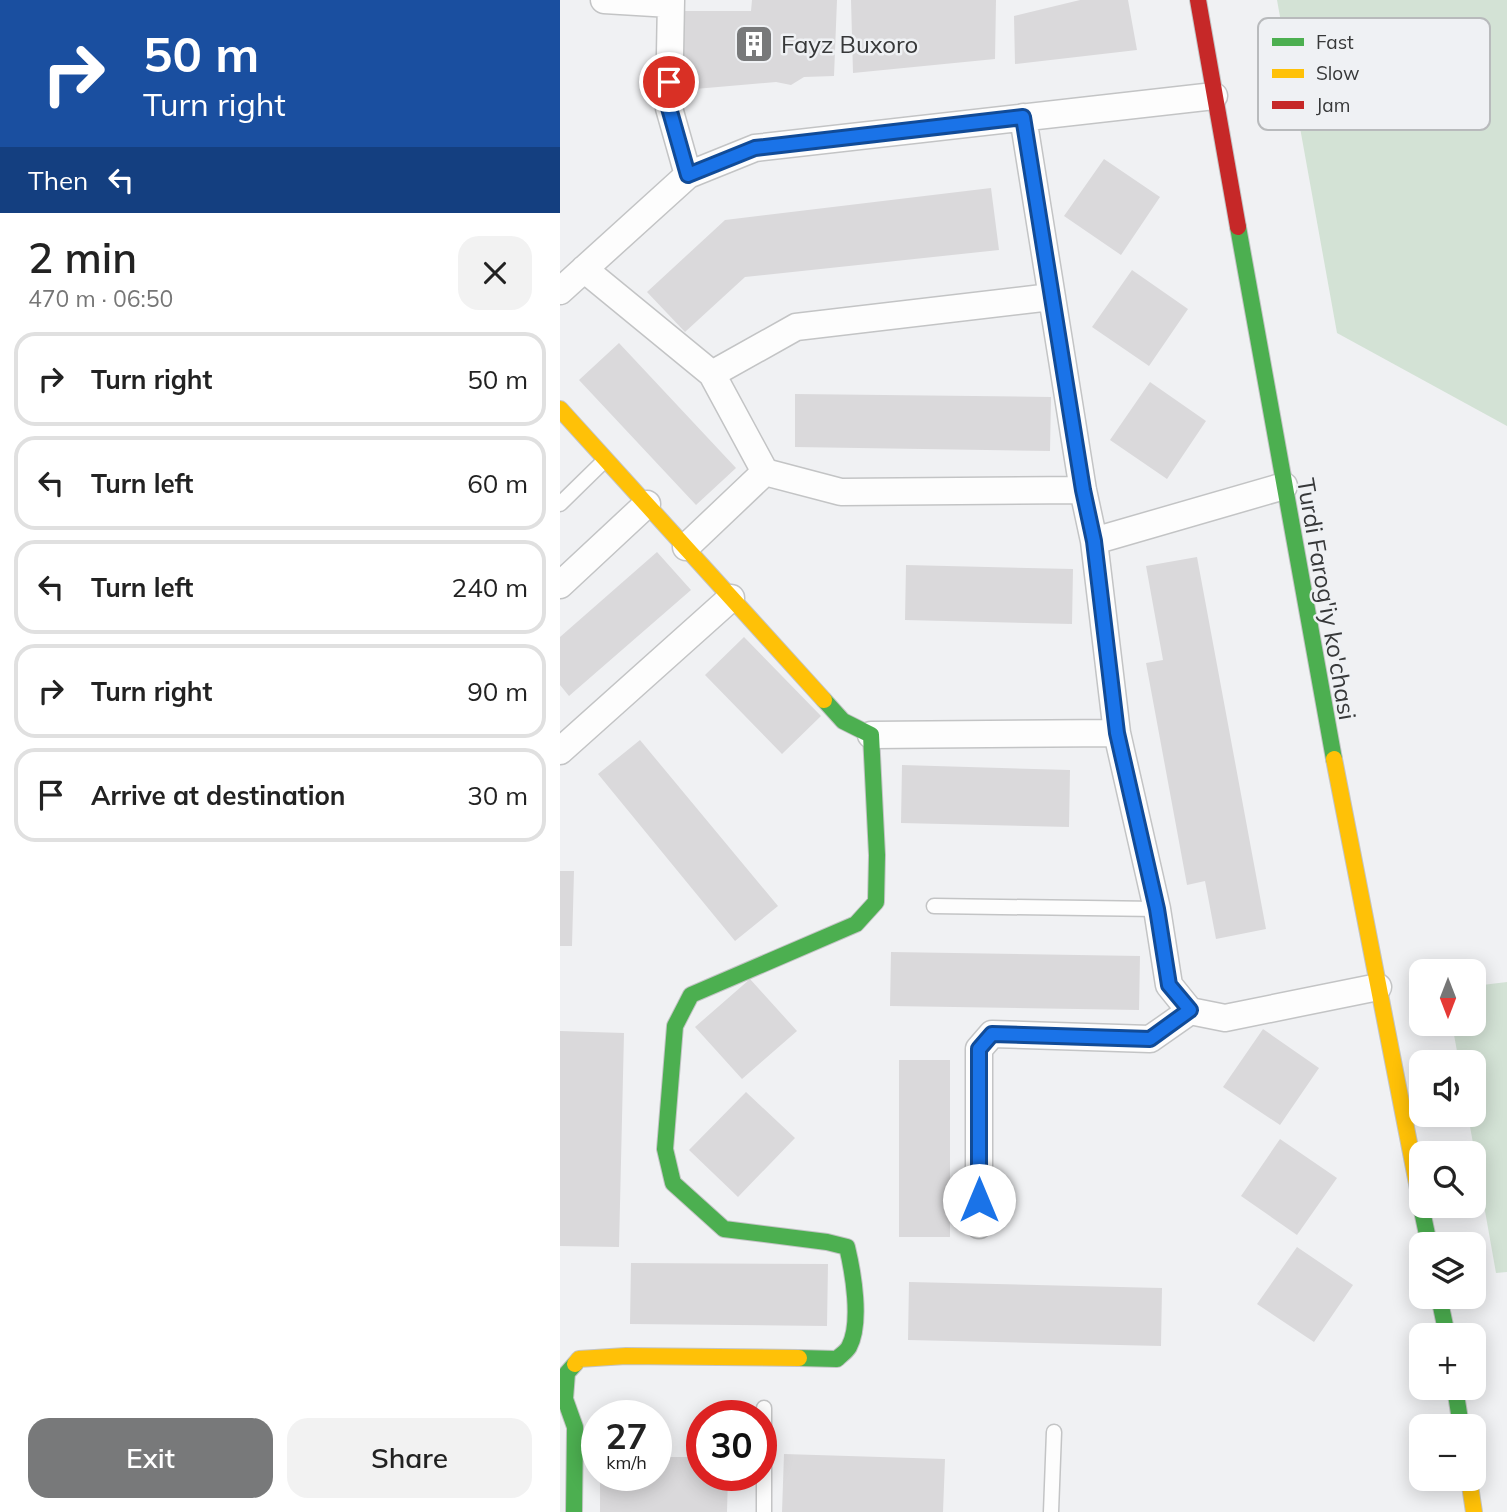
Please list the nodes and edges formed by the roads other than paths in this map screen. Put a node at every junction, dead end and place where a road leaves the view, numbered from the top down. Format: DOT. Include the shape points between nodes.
graph roads {
  1 [pos="604,0"];
  2 [pos="1198,0"];
  3 [pos="671,2"];
  4 [pos="1214,96"];
  5 [pos="1023,117"];
  6 [pos="688,175"];
  7 [pos="584,269"];
  8 [pos="560,291"];
  9 [pos="1051,297"];
  10 [pos="712,374"];
  11 [pos="560,409"];
  12 [pos="606,459"];
  13 [pos="765,472"];
  14 [pos="1284,486"];
  15 [pos="1083,490"];
  16 [pos="560,504"];
  17 [pos="647,505"];
  18 [pos="1094,541"];
  19 [pos="686,547"];
  20 [pos="560,585"];
  21 [pos="731,598"];
  22 [pos="1117,733"];
  23 [pos="872,735"];
  24 [pos="560,751"];
  25 [pos="934,906"];
  26 [pos="1157,909"];
  27 [pos="1378,987"];
  28 [pos="1190,1010"];
  29 [pos="1409,1144"];
  30 [pos="979,1225"];
  31 [pos="1054,1432"];
  32 [pos="764,1491"];
  33 [pos="1471,1491"];
  34 [pos="574,1512"];
  35 [pos="764,1512"];
  36 [pos="1051,1512"];
  37 [pos="1474,1512"];
  1 -- 3 [label="street"];
  2 -- 4 [label="street, Turdi Farog'iy ko'chasi"];
  3 -- 6 [label="street" via="669,108"];
  4 -- 5 [label="street"];
  4 -- 14 [label="street, Turdi Farog'iy ko'chasi"];
  5 -- 6 [label="street" via="755,148"];
  5 -- 9 [label="street"];
  6 -- 7 [label="street"];
  7 -- 8 [label="street"];
  7 -- 10 [label="street"];
  9 -- 10 [label="street" via="796,327"];
  9 -- 15 [label="street"];
  10 -- 13 [label="street"];
  11 -- 12 [label="street"];
  12 -- 16 [label="lane"];
  12 -- 17 [label="street"];
  13 -- 15 [label="street" via="841,492"];
  13 -- 19 [label="street"];
  14 -- 18 [label="street"];
  14 -- 27 [label="street, Turdi Farog'iy ko'chasi"];
  15 -- 18 [label="street"];
  17 -- 19 [label="street"];
  17 -- 20 [label="street"];
  18 -- 22 [label="street"];
  19 -- 21 [label="street"];
  21 -- 23 [label="street" via="843,721"];
  21 -- 24 [label="street"];
  22 -- 23 [label="street"];
  22 -- 26 [label="street"];
  23 -- 34 [label="street" via="876,902 856,924 691,995 675,1026 665,1149 673,1183 724,1229 847,1247 855,1326 848,1349 836,1359 579,1359 566,1373 565,1399 575,1427"];
  25 -- 26 [label="lane"];
  26 -- 28 [label="street" via="1169,985"];
  27 -- 28 [label="street" via="1225,1018"];
  27 -- 29 [label="street, Turdi Farog'iy ko'chasi"];
  28 -- 30 [label="street" via="1150,1039 992,1034 979,1049"];
  31 -- 36 [label="lane"];
  32 -- 35 [label="lane"];
  33 -- 37 [label="street"];
}
